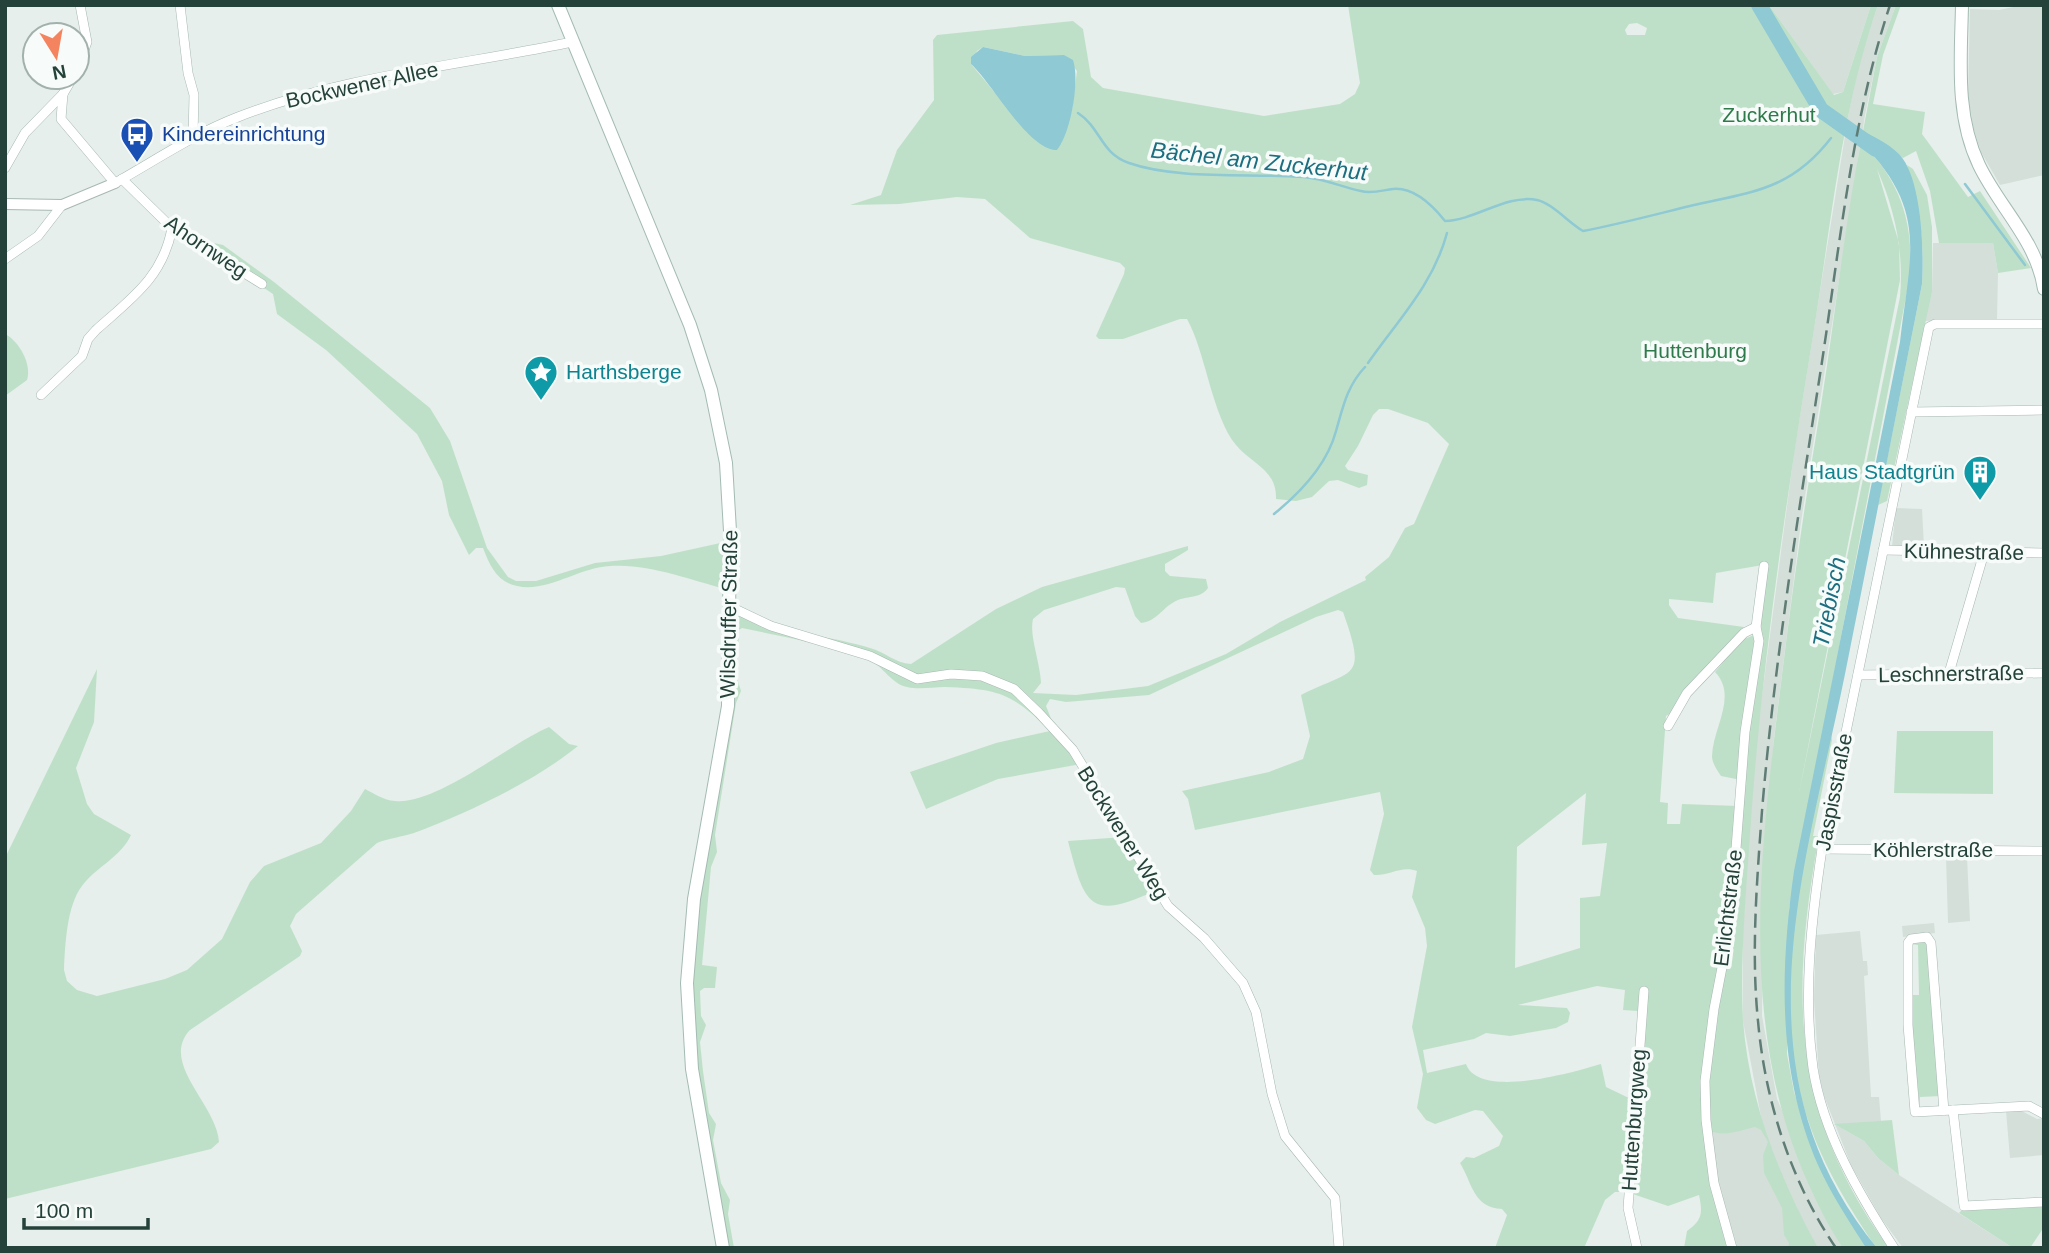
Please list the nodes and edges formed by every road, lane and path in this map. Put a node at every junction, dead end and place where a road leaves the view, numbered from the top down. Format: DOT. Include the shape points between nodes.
graph roads {
  1 [pos="180,5"];
  2 [pos="558,5"];
  3 [pos="1962,5"];
  4 [pos="572,42"];
  5 [pos="65,91"];
  6 [pos="63,94"];
  7 [pos="194,137"];
  8 [pos="5,169"];
  9 [pos="119,181"];
  10 [pos="5,204"];
  11 [pos="62,205"];
  12 [pos="172,228"];
  13 [pos="5,259"];
  14 [pos="262,284"];
  15 [pos="2044,289"];
  16 [pos="2044,324"];
  17 [pos="41,395"];
  18 [pos="2044,411"];
  19 [pos="1911,412"];
  20 [pos="1884,550"];
  21 [pos="1984,553"];
  22 [pos="2044,553"];
  23 [pos="1763,566"];
  24 [pos="731,607"];
  25 [pos="1756,626"];
  26 [pos="1949,673"];
  27 [pos="2044,673"];
  28 [pos="1858,675"];
  29 [pos="1668,726"];
  30 [pos="1822,849"];
  31 [pos="2044,851"];
  32 [pos="1644,991"];
  33 [pos="1949,1111"];
  34 [pos="2044,1114"];
  35 [pos="2044,1202"];
  36 [pos="723,1248"];
  37 [pos="1339,1248"];
  38 [pos="1637,1248"];
  39 [pos="1732,1248"];
  40 [pos="1894,1248"];
  1 -- 7 [label="street" via="194,95"];
  2 -- 4 [label="main road, Wilsdruffer Straße"];
  3 -- 15 [label="main road" via="1960,88 1969,140 1985,177 2032,249"];
  4 -- 7 [label="street, Bockwener Allee" via="292,98"];
  4 -- 24 [label="main road, Wilsdruffer Straße" via="702,359 726,463"];
  5 -- 6 [label="street"];
  6 -- 8 [label="street" via="25,133"];
  6 -- 9 [label="street, Ahornweg" via="61,119"];
  7 -- 9 [label="street, Bockwener Allee"];
  9 -- 11 [label="street, Bockwener Allee"];
  9 -- 12 [label="street, Ahornweg"];
  10 -- 11 [label="street, Bockwener Allee"];
  11 -- 13 [label="street" via="38,236"];
  12 -- 14 [label="street, Ahornweg"];
  12 -- 17 [label="street" via="163,261 151,278 96,330 82,356"];
  16 -- 19 [label="street, Jaspisstraße" via="1931,325"];
  18 -- 19 [label="street"];
  19 -- 20 [label="street, Jaspisstraße"];
  20 -- 21 [label="street, Kühnestraße"];
  20 -- 28 [label="street, Jaspisstraße"];
  21 -- 22 [label="street, Kühnestraße"];
  21 -- 26 [label="street"];
  23 -- 25 [label="street, Erlichtstraße"];
  24 -- 36 [label="main road, Wilsdruffer Straße" via="728,706 694,899 687,983 692,1069"];
  24 -- 37 [label="street, Bockwener Weg" via="771,626 870,656 917,679 982,676 1014,689 1039,713 1073,750 1168,906 1243,983 1256,1012 1285,1136 1335,1199"];
  25 -- 29 [label="street" via="1686,693"];
  25 -- 39 [label="street, Erlichtstraße" via="1759,641 1745,732 1730,926 1705,1081 1714,1183"];
  26 -- 27 [label="street, Leschnerstraße"];
  26 -- 28 [label="street, Leschnerstraße"];
  28 -- 30 [label="street, Jaspisstraße"];
  30 -- 31 [label="street, Köhlerstraße"];
  30 -- 40 [label="street, Jaspisstraße" via="1809,974 1814,1070 1832,1133 1862,1199"];
  32 -- 38 [label="street, Huttenburgweg" via="1628,1208"];
  33 -- 33 [label="street" via="1915,1112 1908,1025 1911,939 1927,937 1931,943"];
  33 -- 34 [label="street" via="2029,1106"];
  33 -- 35 [label="street" via="1961,1202 1969,1208"];
}
